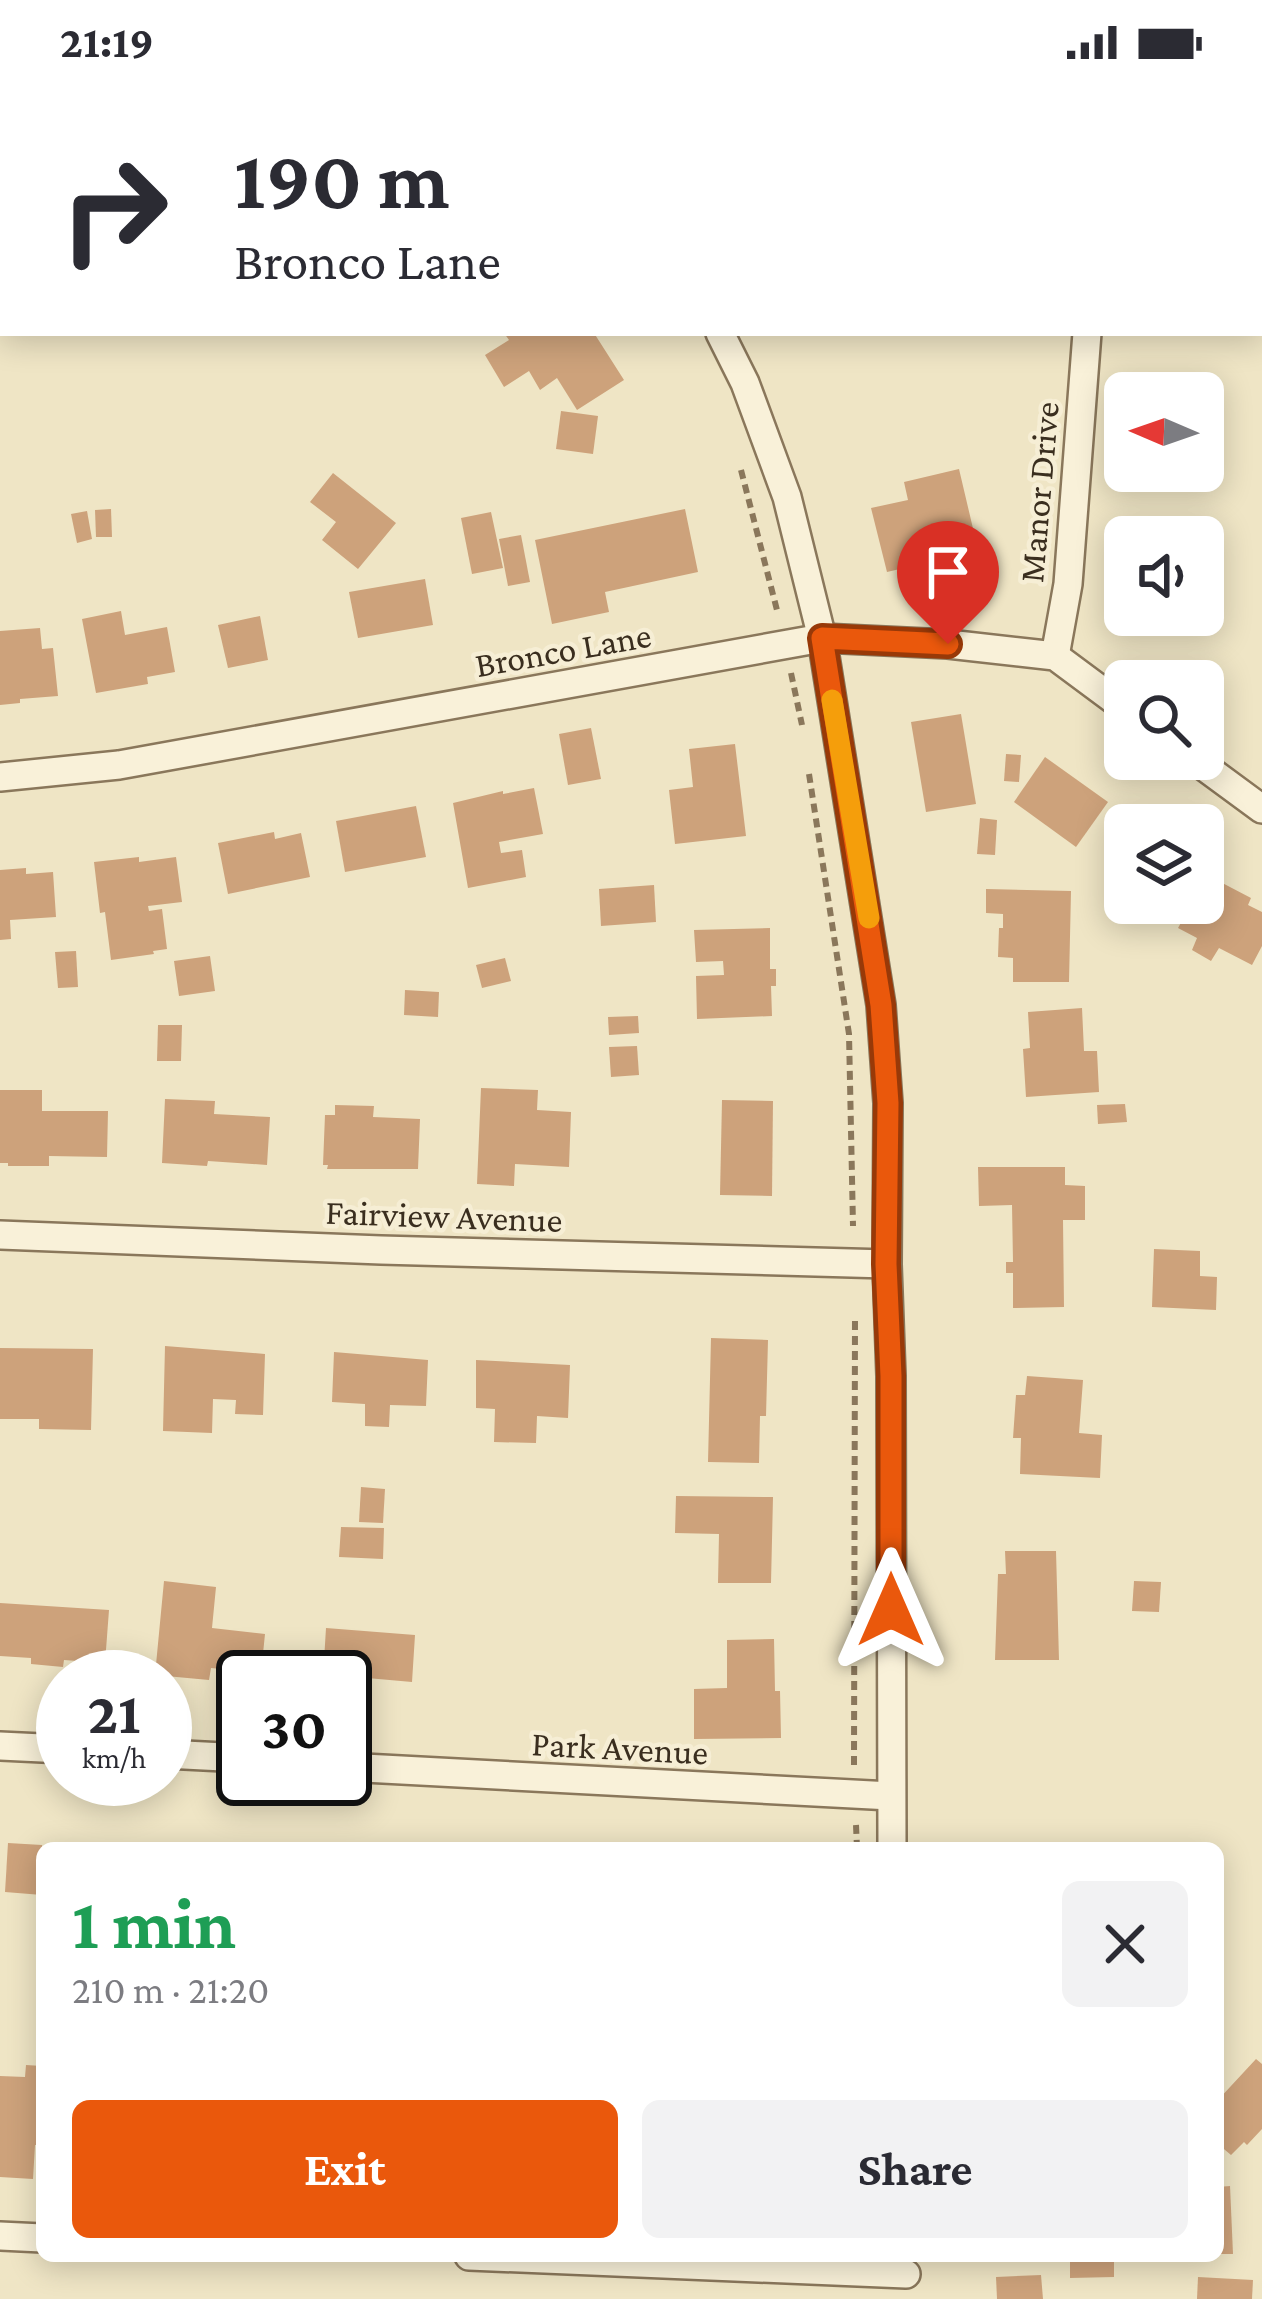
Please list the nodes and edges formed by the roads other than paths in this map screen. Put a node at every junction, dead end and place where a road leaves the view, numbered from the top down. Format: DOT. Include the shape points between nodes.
graph roads {
  1 [pos="722,336"];
  2 [pos="1087,336"];
  3 [pos="822,638"];
  4 [pos="1055,656"];
  5 [pos="1104,692"];
  6 [pos="0,777"];
  7 [pos="1223,780"];
  8 [pos="1262,809"];
  9 [pos="0,1235"];
  10 [pos="886,1264"];
  11 [pos="0,1746"];
  12 [pos="36,1748"];
  13 [pos="372,1768"];
  14 [pos="891,1796"];
  15 [pos="892,1842"];
  16 [pos="0,2236"];
  17 [pos="36,2238"];
  18 [pos="600,2262"];
  19 [pos="906,2276"];
  1 -- 3 [label="street" via="787,496"];
  2 -- 4 [label="street, Manor Drive"];
  3 -- 4 [label="street, Bronco Lane"];
  3 -- 6 [label="street, Bronco Lane" via="142,761"];
  3 -- 10 [label="street" via="881,1005"];
  4 -- 5 [label="street"];
  7 -- 8 [label="street"];
  9 -- 10 [label="street, Fairview Avenue"];
  10 -- 14 [label="street"];
  11 -- 12 [label="street"];
  13 -- 14 [label="street, Park Avenue"];
  14 -- 15 [label="street"];
  16 -- 17 [label="street"];
  18 -- 19 [label="street"];
}
